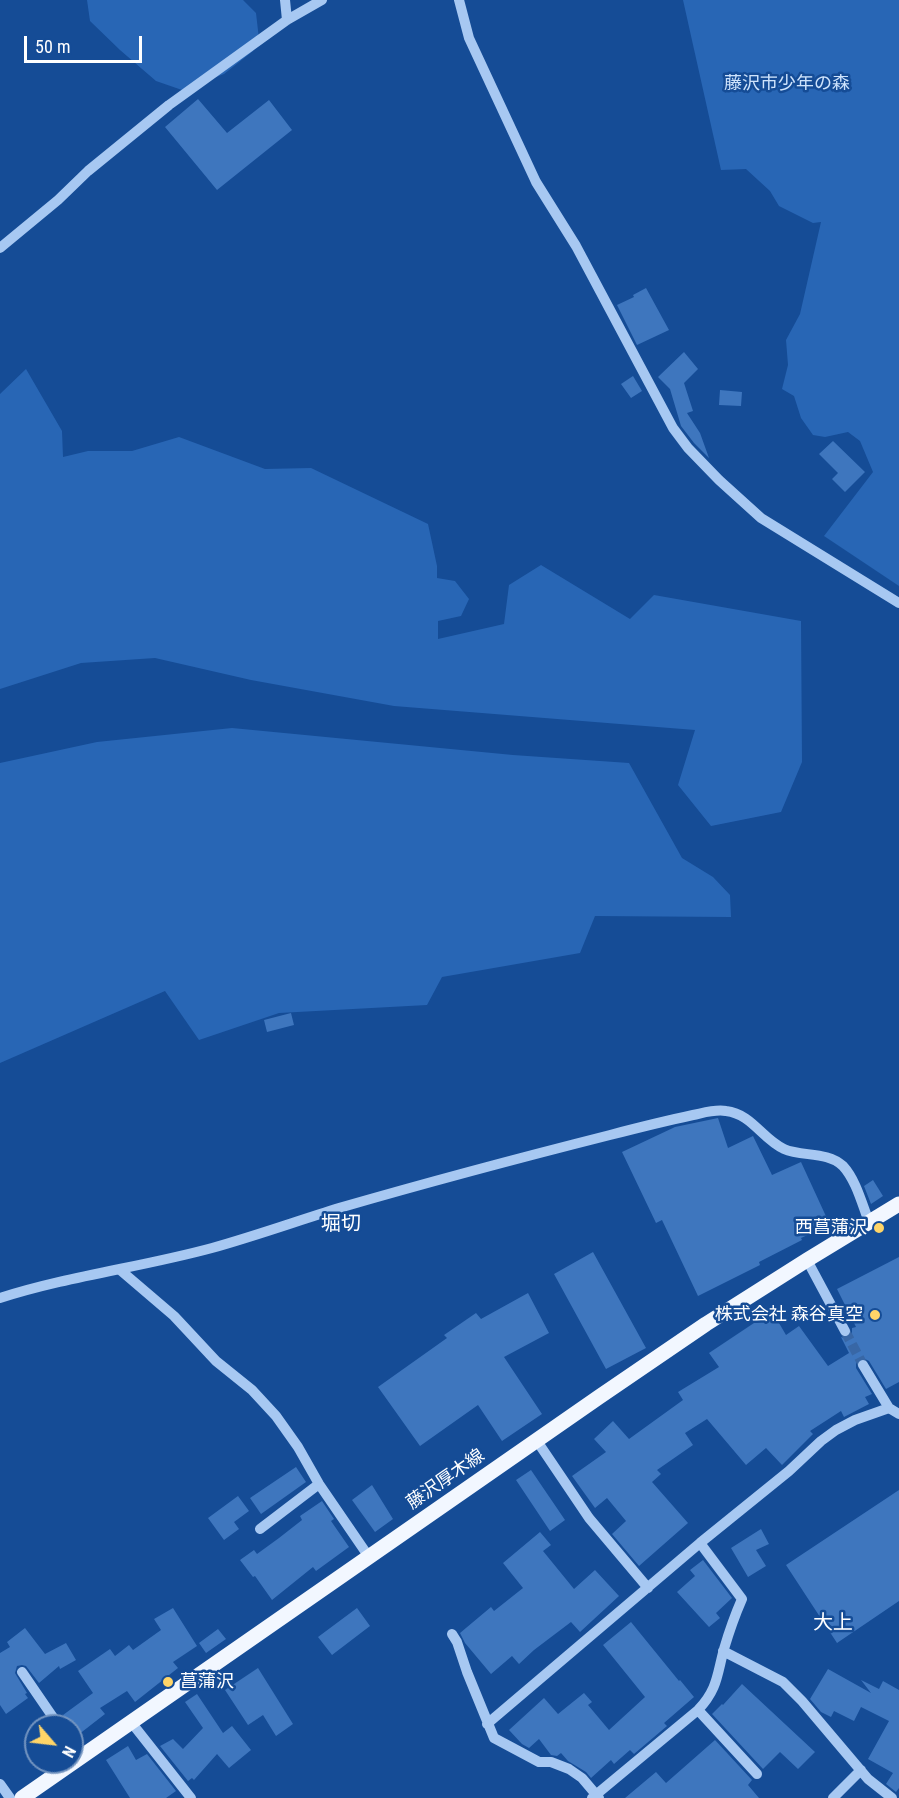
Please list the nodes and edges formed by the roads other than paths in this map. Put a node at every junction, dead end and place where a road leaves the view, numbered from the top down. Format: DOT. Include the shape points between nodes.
graph roads {
  1 [pos="285,0"];
  2 [pos="322,0"];
  3 [pos="459,0"];
  4 [pos="287,21"];
  5 [pos="0,248"];
  6 [pos="899,603"];
  7 [pos="899,1204"];
  8 [pos="869,1222"];
  9 [pos="807,1260"];
  10 [pos="119,1269"];
  11 [pos="0,1298"];
  12 [pos="845,1331"];
  13 [pos="863,1365"];
  14 [pos="894,1411"];
  15 [pos="537,1441"];
  16 [pos="319,1484"];
  17 [pos="260,1529"];
  18 [pos="700,1543"];
  19 [pos="369,1557"];
  20 [pos="648,1588"];
  21 [pos="452,1634"];
  22 [pos="723,1651"];
  23 [pos="22,1672"];
  24 [pos="698,1710"];
  25 [pos="51,1714"];
  26 [pos="131,1722"];
  27 [pos="488,1724"];
  28 [pos="84,1747"];
  29 [pos="861,1770"];
  30 [pos="50,1774"];
  31 [pos="757,1774"];
  32 [pos="0,1784"];
  33 [pos="596,1797"];
  34 [pos="10,1798"];
  35 [pos="22,1798"];
  36 [pos="191,1798"];
  37 [pos="833,1798"];
  38 [pos="892,1798"];
  1 -- 4 [label="street"];
  2 -- 4 [label="street"];
  3 -- 6 [label="street" via="469,38 536,182 576,246 673,428 703,464 761,518"];
  4 -- 5 [label="street" via="169,105"];
  7 -- 8 [label="main road, 藤沢厚木線"];
  8 -- 9 [label="main road, 藤沢厚木線"];
  8 -- 10 [label="street" via="842,1165 817,1155 788,1151 769,1140 747,1119 714,1111 504,1162 212,1248"];
  9 -- 12 [label="street"];
  9 -- 15 [label="main road, 藤沢厚木線" via="706,1324"];
  10 -- 11 [label="street"];
  10 -- 16 [label="street" via="252,1390 276,1416"];
  13 -- 14 [label="street"];
  14 -- 18 [label="street" via="855,1420 836,1430"];
  15 -- 19 [label="main road, 藤沢厚木線"];
  15 -- 20 [label="street" via="589,1518"];
  16 -- 17 [label="street"];
  16 -- 19 [label="street"];
  18 -- 20 [label="street"];
  18 -- 22 [label="street" via="742,1599"];
  19 -- 26 [label="main road, 藤沢厚木線"];
  20 -- 27 [label="street"];
  21 -- 27 [label="street"];
  22 -- 24 [label="street" via="710,1697"];
  22 -- 29 [label="street" via="783,1682"];
  23 -- 25 [label="street"];
  24 -- 31 [label="street"];
  24 -- 33 [label="street"];
  26 -- 28 [label="main road, 藤沢厚木線"];
  26 -- 36 [label="street"];
  27 -- 33 [label="street" via="494,1738 539,1762 552,1762 568,1769 582,1778"];
  29 -- 37 [label="street"];
  29 -- 38 [label="street"];
  30 -- 35 [label="main road, 藤沢厚木線"];
  32 -- 34 [label="street"];
}
